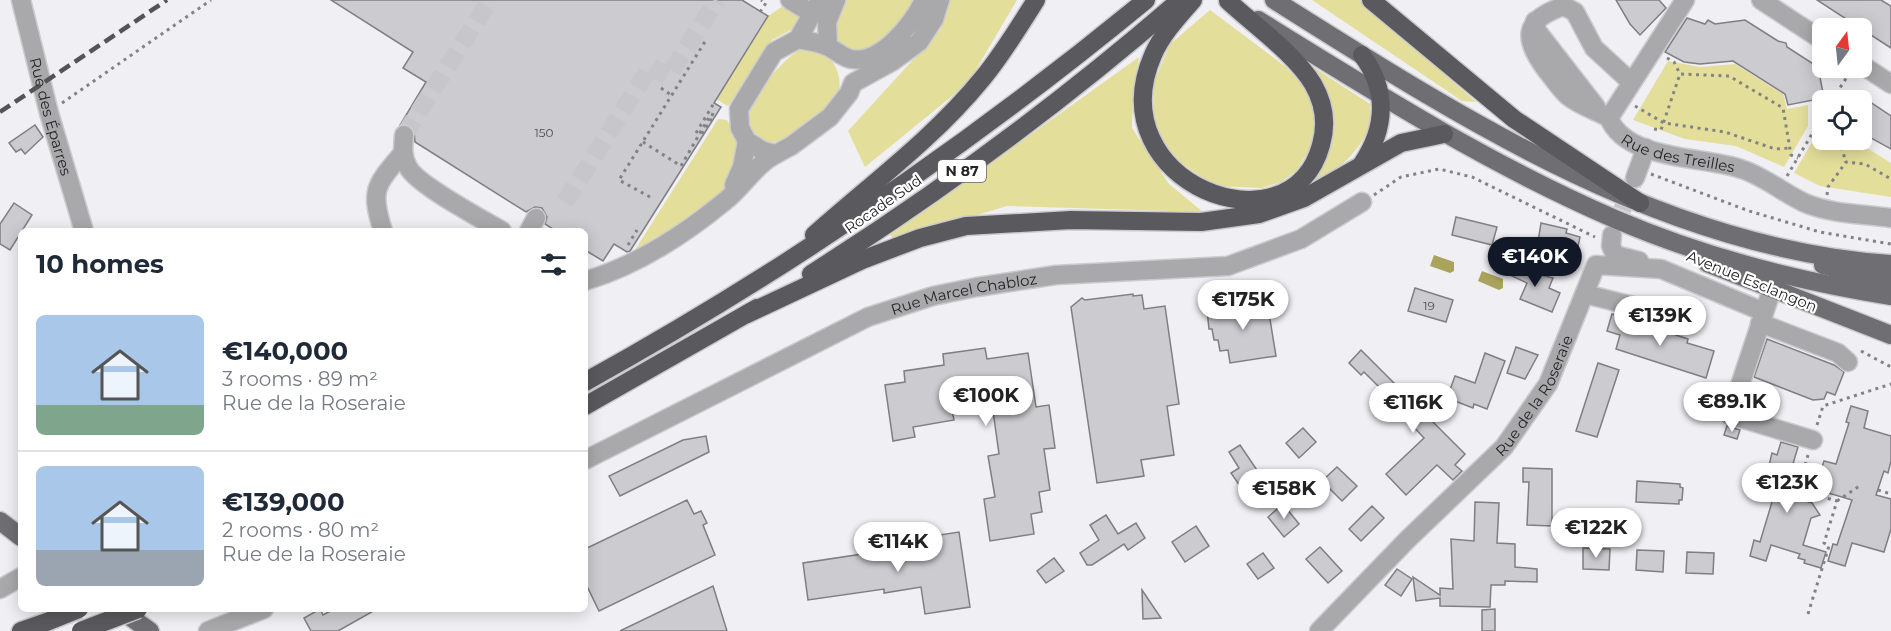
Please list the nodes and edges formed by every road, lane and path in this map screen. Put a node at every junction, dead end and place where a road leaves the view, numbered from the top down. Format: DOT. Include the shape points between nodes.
graph roads {
  1 [pos="21,0"];
  2 [pos="211,0"];
  3 [pos="761,0"];
  4 [pos="790,0"];
  5 [pos="924,0"];
  6 [pos="940,0"];
  7 [pos="1036,0"];
  8 [pos="1146,0"];
  9 [pos="1180,0"];
  10 [pos="1193,0"];
  11 [pos="1274,0"];
  12 [pos="1371,0"];
  13 [pos="1685,0"];
  14 [pos="1761,0"];
  15 [pos="1227,1"];
  16 [pos="822,3"];
  17 [pos="1564,3"];
  18 [pos="760,12"];
  19 [pos="1171,16"];
  20 [pos="1812,33"];
  21 [pos="798,39"];
  22 [pos="706,40"];
  23 [pos="828,46"];
  24 [pos="1652,49"];
  25 [pos="1362,55"];
  26 [pos="1872,72"];
  27 [pos="1680,74"];
  28 [pos="1891,84"];
  29 [pos="662,88"];
  30 [pos="1626,89"];
  31 [pos="671,95"];
  32 [pos="1381,96"];
  33 [pos="714,103"];
  34 [pos="49,112"];
  35 [pos="1604,115"];
  36 [pos="1664,123"];
  37 [pos="1654,129"];
  38 [pos="696,133"];
  39 [pos="1444,134"];
  40 [pos="1812,134"];
  41 [pos="404,135"];
  42 [pos="701,136"];
  43 [pos="747,141"];
  44 [pos="643,142"];
  45 [pos="1790,148"];
  46 [pos="1649,149"];
  47 [pos="1842,150"];
  48 [pos="402,154"];
  49 [pos="776,154"];
  50 [pos="1798,158"];
  51 [pos="1846,162"];
  52 [pos="1361,165"];
  53 [pos="1635,178"];
  54 [pos="1891,179"];
  55 [pos="1780,188"];
  56 [pos="650,197"];
  57 [pos="727,200"];
  58 [pos="1362,202"];
  59 [pos="1640,203"];
  60 [pos="1826,209"];
  61 [pos="1891,218"];
  62 [pos="83,228"];
  63 [pos="382,228"];
  64 [pos="497,228"];
  65 [pos="637,230"];
  66 [pos="1610,231"];
  67 [pos="1762,243"];
  68 [pos="1891,244"];
  69 [pos="625,251"];
  70 [pos="1891,264"];
  71 [pos="1662,269"];
  72 [pos="765,277"];
  73 [pos="588,280"];
  74 [pos="1891,282"];
  75 [pos="1772,289"];
  76 [pos="1585,294"];
  77 [pos="1891,296"];
  78 [pos="747,314"];
  79 [pos="1669,315"];
  80 [pos="1762,317"];
  81 [pos="1891,335"];
  82 [pos="1853,356"];
  83 [pos="1891,367"];
  84 [pos="588,379"];
  85 [pos="1891,384"];
  86 [pos="588,404"];
  87 [pos="1813,440"];
  88 [pos="588,458"];
  89 [pos="1861,485"];
  90 [pos="1878,490"];
  91 [pos="1891,494"];
  92 [pos="1837,501"];
  93 [pos="0,521"];
  94 [pos="18,535"];
  95 [pos="18,579"];
  96 [pos="0,589"];
  97 [pos="72,612"];
  98 [pos="74,612"];
  99 [pos="123,612"];
  100 [pos="130,612"];
  101 [pos="256,612"];
  102 [pos="1808,614"];
  103 [pos="21,631"];
  104 [pos="81,631"];
  105 [pos="97,631"];
  106 [pos="150,631"];
  107 [pos="208,631"];
  108 [pos="1319,631"];
  1 -- 34 [label="street, Rue des Éparres"];
  2 -- 34 [label="path"];
  3 -- 18 [label="path" via="766,3"];
  4 -- 16 [label="street"];
  5 -- 23 [label="street" via="907,29 867,58 854,60"];
  6 -- 49 [label="street" via="934,19 919,42 853,82 830,117"];
  7 -- 72 [label="highway" via="981,79 943,121"];
  8 -- 72 [label="highway, Rocade Sud / N 87" via="948,154"];
  9 -- 19 [label="highway, Rocade Sud / N 87"];
  10 -- 19 [label="highway"];
  11 -- 25 [label="main road"];
  12 -- 59 [label="highway" via="1514,118"];
  13 -- 24 [label="street, Rue des Treilles"];
  14 -- 20 [label="street"];
  15 -- 19 [label="highway" via="1303,70 1322,106 1324,128 1316,160 1302,178 1281,193 1243,199 1208,193 1178,175 1156,147 1144,110 1146,78"];
  15 -- 32 [label="main road"];
  16 -- 21 [label="street"];
  16 -- 23 [label="street"];
  17 -- 30 [label="street" via="1575,12 1594,48"];
  17 -- 35 [label="street" via="1535,21 1537,32"];
  19 -- 78 [label="highway, Rocade Sud / N 87" via="961,171"];
  21 -- 23 [label="street"];
  21 -- 43 [label="street" via="774,52 739,109 740,128"];
  22 -- 31 [label="path"];
  24 -- 27 [label="path" via="1674,62"];
  24 -- 30 [label="street, Rue des Treilles"];
  25 -- 32 [label="highway"];
  25 -- 59 [label="main road" via="1493,131"];
  26 -- 28 [label="street"];
  27 -- 36 [label="path"];
  27 -- 45 [label="path" via="1729,76 1783,108"];
  29 -- 31 [label="path"];
  30 -- 35 [label="street, Rue des Treilles"];
  30 -- 36 [label="path"];
  31 -- 44 [label="path"];
  32 -- 39 [label="main road"];
  32 -- 52 [label="highway" via="1378,136"];
  33 -- 38 [label="path"];
  34 -- 62 [label="street, Rue des Éparres"];
  35 -- 46 [label="street, Rue des Treilles" via="1614,129"];
  36 -- 37 [label="path" via="1661,130"];
  36 -- 45 [label="path" via="1725,132 1775,148"];
  39 -- 52 [label="highway" via="1409,140"];
  39 -- 66 [label="main road"];
  40 -- 50 [label="path"];
  41 -- 48 [label="street"];
  42 -- 44 [label="path" via="714,115 711,114 681,166"];
  43 -- 49 [label="street"];
  43 -- 57 [label="street" via="742,167"];
  44 -- 56 [label="path" via="619,180"];
  45 -- 50 [label="path" via="1791,155"];
  46 -- 53 [label="street"];
  46 -- 55 [label="street, Rue des Treilles" via="1741,169"];
  46 -- 68 [label="path" via="1653,160 1649,173 1800,226"];
  47 -- 51 [label="path"];
  48 -- 63 [label="street" via="378,186 374,202"];
  48 -- 64 [label="street" via="409,170"];
  49 -- 57 [label="street" via="765,160"];
  50 -- 55 [label="path"];
  51 -- 54 [label="path" via="1865,164"];
  51 -- 60 [label="path" via="1828,187"];
  52 -- 78 [label="highway" via="1304,198 1240,219 1017,221 958,228 862,260"];
  55 -- 60 [label="street, Rue des Treilles"];
  57 -- 73 [label="street" via="672,239"];
  58 -- 66 [label="path" via="1401,177 1439,169 1472,177 1591,236"];
  58 -- 88 [label="street, Rue Marcel Chabloz" via="1301,239 1228,266 1044,277 933,296 868,317"];
  59 -- 67 [label="main road"];
  60 -- 61 [label="street, Rue des Treilles"];
  65 -- 69 [label="path"];
  66 -- 71 [label="street" via="1615,255"];
  66 -- 75 [label="main road, Avenue Esclangon" via="1657,243"];
  66 -- 77 [label="main road" via="1804,280"];
  67 -- 70 [label="main road"];
  67 -- 74 [label="main road" via="1824,266"];
  71 -- 76 [label="street, Rue de la Roseraie" via="1596,266"];
  71 -- 80 [label="street, Rue de la Roseraie"];
  72 -- 84 [label="highway, Rocade Sud / N 87"];
  75 -- 80 [label="street"];
  75 -- 81 [label="main road, Avenue Esclangon"];
  76 -- 79 [label="street"];
  76 -- 108 [label="street, Rue de la Roseraie" via="1548,384 1504,447"];
  78 -- 86 [label="highway, Rocade Sud / N 87"];
  80 -- 82 [label="street, Rue de la Roseraie" via="1838,353"];
  80 -- 87 [label="street" via="1730,415"];
  82 -- 83 [label="path"];
  85 -- 87 [label="path" via="1823,406"];
  87 -- 92 [label="path" via="1798,490"];
  89 -- 92 [label="path"];
  90 -- 91 [label="path"];
  92 -- 102 [label="path" via="1824,543 1829,546"];
  93 -- 94 [label="main road"];
  95 -- 96 [label="street"];
  97 -- 103 [label="highway, bridge"];
  98 -- 105 [label="street"];
  99 -- 106 [label="main road"];
  100 -- 104 [label="highway, bridge"];
  101 -- 107 [label="street"];
}
